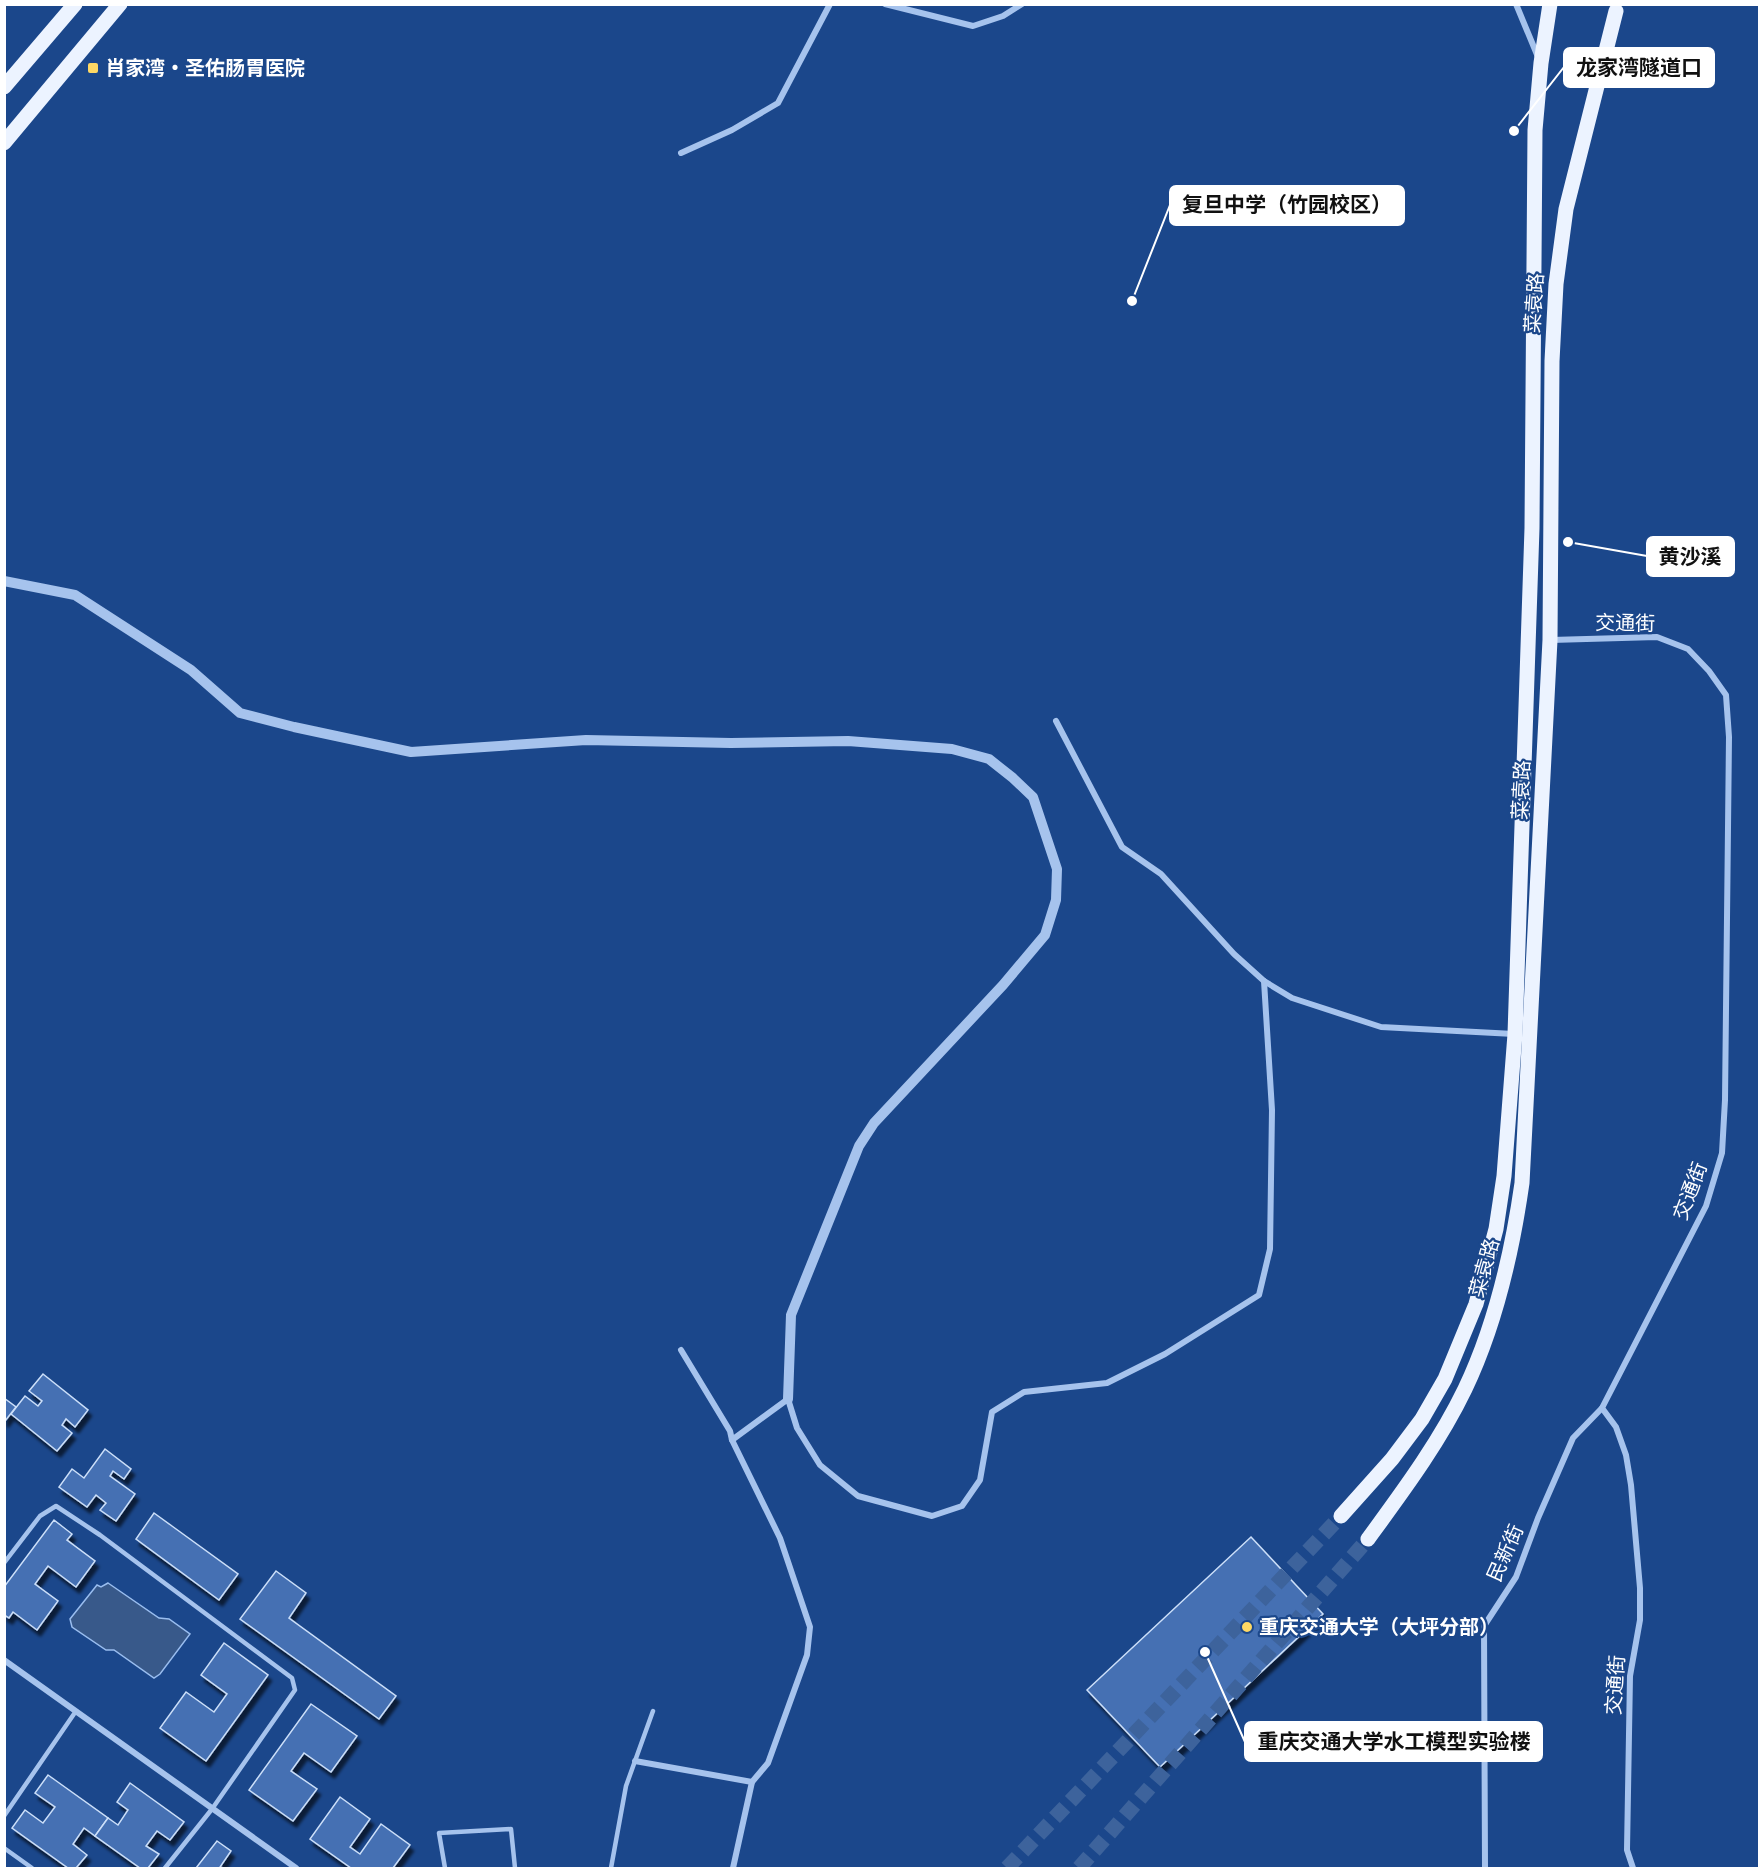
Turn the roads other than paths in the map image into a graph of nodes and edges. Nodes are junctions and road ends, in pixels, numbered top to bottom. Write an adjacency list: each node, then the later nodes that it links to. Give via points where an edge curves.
1 (75, 4): 10 (main road)
2 (120, 4): 11 (main road)
3 (830, 4): 12 (street, via 778,103)
4 (885, 4): 5 (street, via 973,26 1003,16)
5 (1022, 4)
6 (1516, 4): 9 (street)
7 (1550, 4): 9 (main road, 菜袁路)
8 (1616, 11): 14 (main road, 菜袁路, via 1566,209 1556,284)
9 (1540, 63): 17 (main road, 菜袁路, via 1535,130 1532,528)
10 (4, 87)
11 (4, 143)
12 (681, 153)
13 (4, 581): 19 (street, via 75,596 191,670 240,713 411,752 586,740 731,744 848,741 952,749 989,759 1034,797 1057,869 1056,900 1045,935 874,1123 860,1146 791,1315)
14 (1550, 640): 20 (street, 交通街, via 1658,637 1688,649 1726,696 1729,737 1722,1153 1706,1206); 23 (main road, 菜袁路, via 1522,1183 1507,1273 1465,1389 1416,1472)
15 (1056, 721): 16 (street, via 1122,847 1161,874)
16 (1264, 981): 17 (street, via 1292,998 1381,1027); 19 (street, via 1272,1110 1270,1249 1258,1295 1165,1354 1107,1383 1024,1392 992,1412 980,1480 962,1506 932,1516 858,1496 850,1490 820,1465 797,1428)
17 (1515, 1034): 22 (main road, 菜袁路, via 1496,1229 1476,1304 1445,1379 1422,1419)
18 (681, 1350): 21 (street)
19 (788, 1399): 21 (street)
20 (1602, 1408): 40 (street, 民新街, via 1573,1438 1516,1577 1484,1626); 41 (street, 交通街, via 1616,1427 1626,1455 1640,1588 1640,1620 1630,1676 1627,1850)
21 (732, 1440): 29 (street, via 780,1538 810,1627 807,1655 768,1763)
22 (1341, 1516)
23 (1368, 1539)
24 (4, 1563): 30 (lane, via 40,1516 56,1506 292,1678 295,1690)
25 (4, 1660): 27 (street)
26 (653, 1711): 28 (lane)
27 (76, 1712): 30 (street); 31 (lane)
28 (635, 1761): 29 (street); 38 (lane, via 626,1786)
29 (752, 1782): 39 (street)
30 (212, 1809): 34 (lane); 35 (street)
31 (4, 1816)
32 (4, 1848): 33 (lane)
33 (32, 1869)
34 (165, 1869)
35 (296, 1869)
36 (445, 1869): 37 (lane, via 439,1833 511,1829)
37 (515, 1869)
38 (611, 1869)
39 (733, 1869)
40 (1485, 1869)
41 (1633, 1869)

